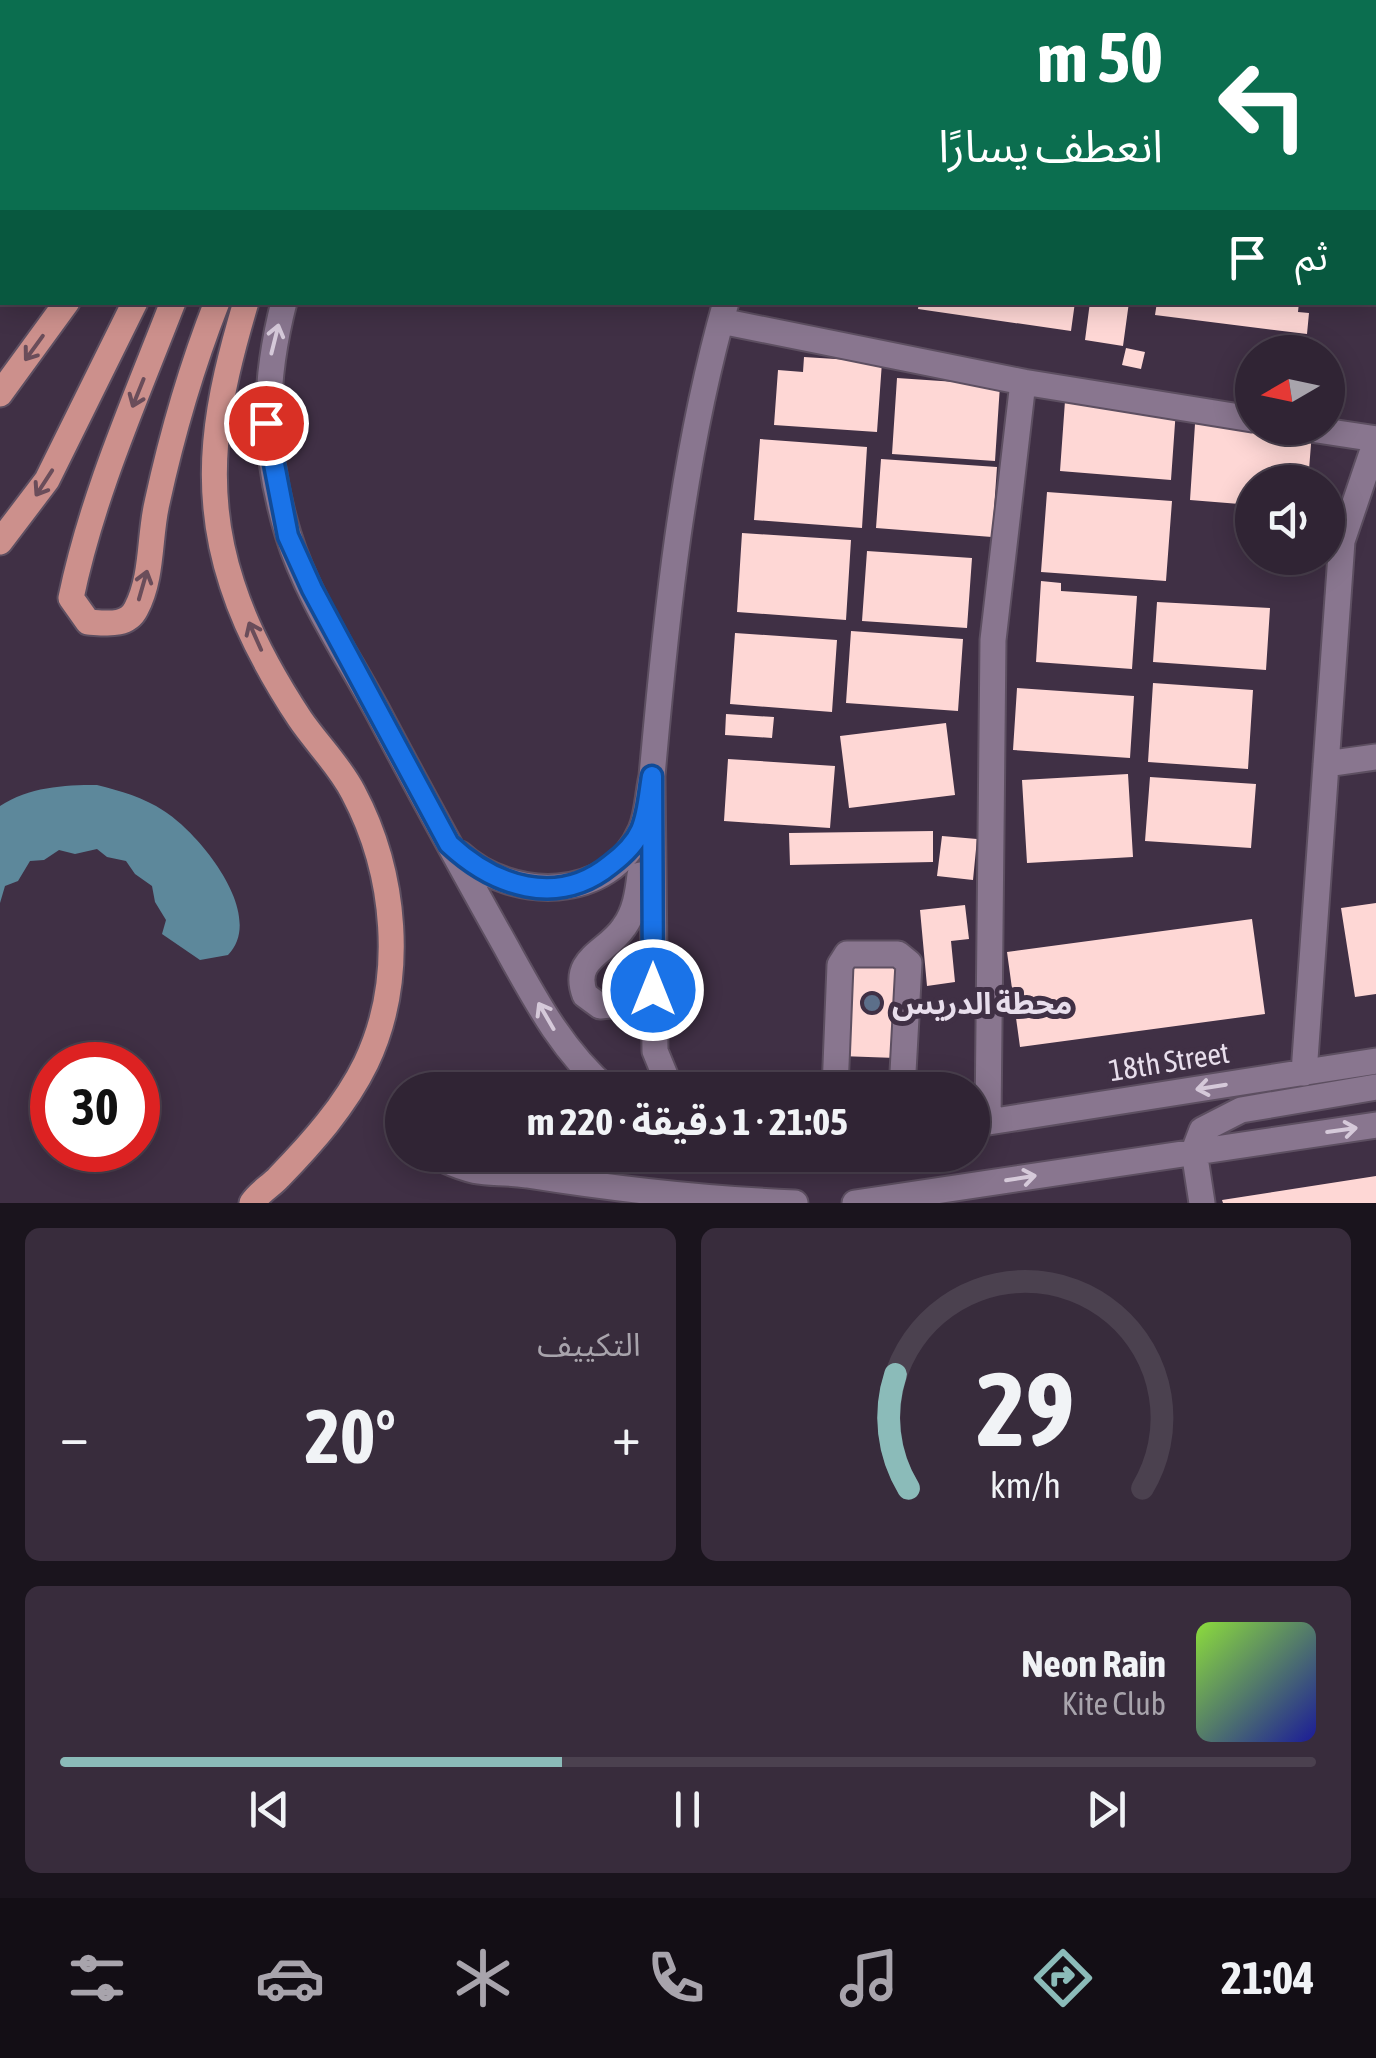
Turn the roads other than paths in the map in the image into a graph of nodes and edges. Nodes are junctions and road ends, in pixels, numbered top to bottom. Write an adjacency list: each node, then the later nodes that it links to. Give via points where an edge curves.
1 (65, 305): 9 (main road, one-way to 9)
2 (133, 305): 13 (main road, one-way to 13, via 47,480)
3 (173, 305): 4 (main road, one-way to 4, via 99,490 78,566 71,598 88,622 117,624 136,612 186,382)
4 (216, 305)
5 (245, 305): 32 (main road, one-way to 5, via 342,1104 367,1060 392,949 388,898 354,794 301,721 232,584 216,510 212,442)
6 (283, 305): 18 (street, one-way to 6, via 288,536 266,423 270,359)
7 (724, 312): 8 (street); 16 (street, via 684,499)
8 (1023, 382): 10 (street); 25 (street, via 993,640)
9 (0, 394)
10 (1235, 416)
11 (1345, 435): 12 (street)
12 (1376, 440): 15 (street, via 1342,541)
13 (0, 542)
14 (1376, 757): 15 (street)
15 (1326, 764): 26 (street)
16 (652, 776): 17 (street); 19 (street)
17 (641, 830): 18 (street, via 600,873 554,888 498,879); 19 (street, via 631,918 583,966 585,996 600,1006 629,998)
18 (449, 844): 21 (street, one-way to 18, via 552,1028)
19 (652, 937): 22 (street, via 655,1052)
20 (1376, 1061): 26 (street, 18th Street)
21 (587, 1072)
22 (663, 1072)
23 (836, 1072): 24 (street, via 840,965 847,954 898,954 909,963)
24 (903, 1072)
25 (981, 1072)
26 (1304, 1073): 28 (street, 18th Street, one-way to 28)
27 (1376, 1087): 30 (street, via 1241,1110 1202,1130)
28 (990, 1122)
29 (1376, 1126): 30 (street, one-way to 29)
30 (1194, 1152): 34 (street, one-way to 30); 35 (street)
31 (472, 1172): 33 (street)
32 (254, 1200)
33 (795, 1203)
34 (855, 1203)
35 (1202, 1203)

